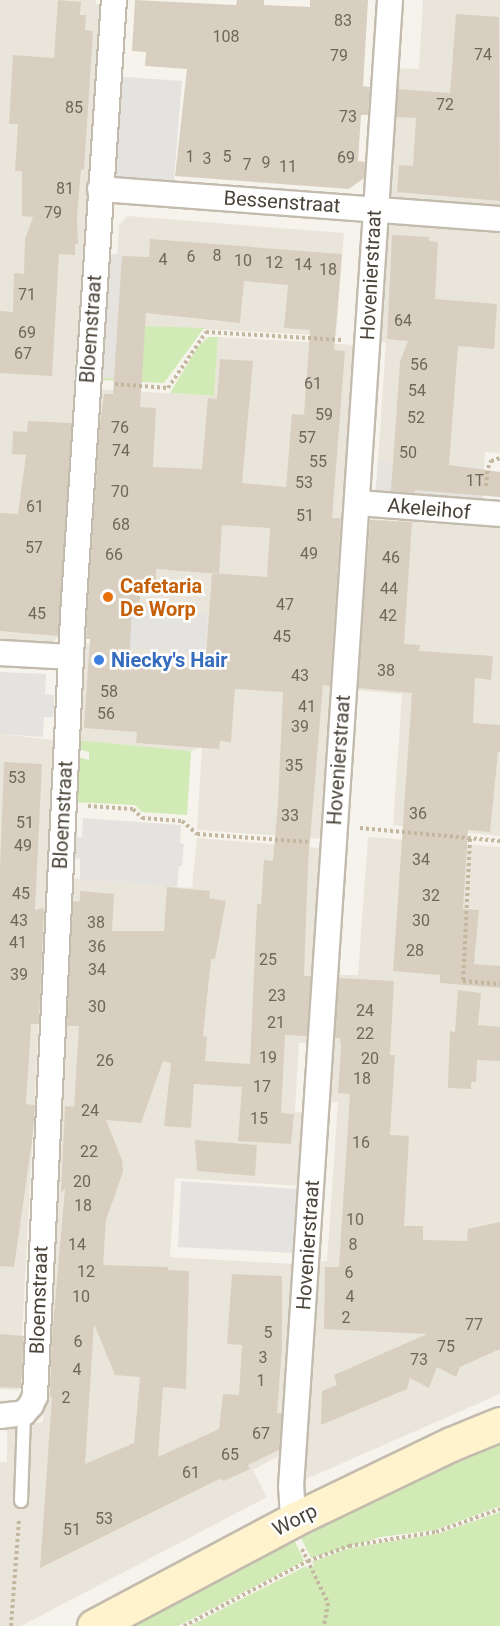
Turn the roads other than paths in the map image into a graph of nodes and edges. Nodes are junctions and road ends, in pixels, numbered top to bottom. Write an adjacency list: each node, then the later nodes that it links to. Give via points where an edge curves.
1 (114, 0): 3 (street, Bloemstraat)
2 (390, 0): 4 (street, Hovenierstraat)
3 (99, 189): 4 (street, Bessenstraat); 9 (street, Bloemstraat)
4 (375, 209): 5 (street, Bessenstraat); 6 (street, Hovenierstraat)
5 (500, 219)
6 (357, 503): 7 (street, Akeleihof); 14 (street, Hovenierstraat, via 291,1487)
7 (492, 514)
8 (0, 653): 9 (street)
9 (71, 657): 10 (street, Bloemstraat, via 35,1392)
10 (24, 1413): 11 (street); 13 (lane, Bloemstraat)
11 (0, 1416)
12 (500, 1424): 14 (street, Worp)
13 (21, 1501)
14 (292, 1520): 15 (street, Worp)
15 (94, 1626)

